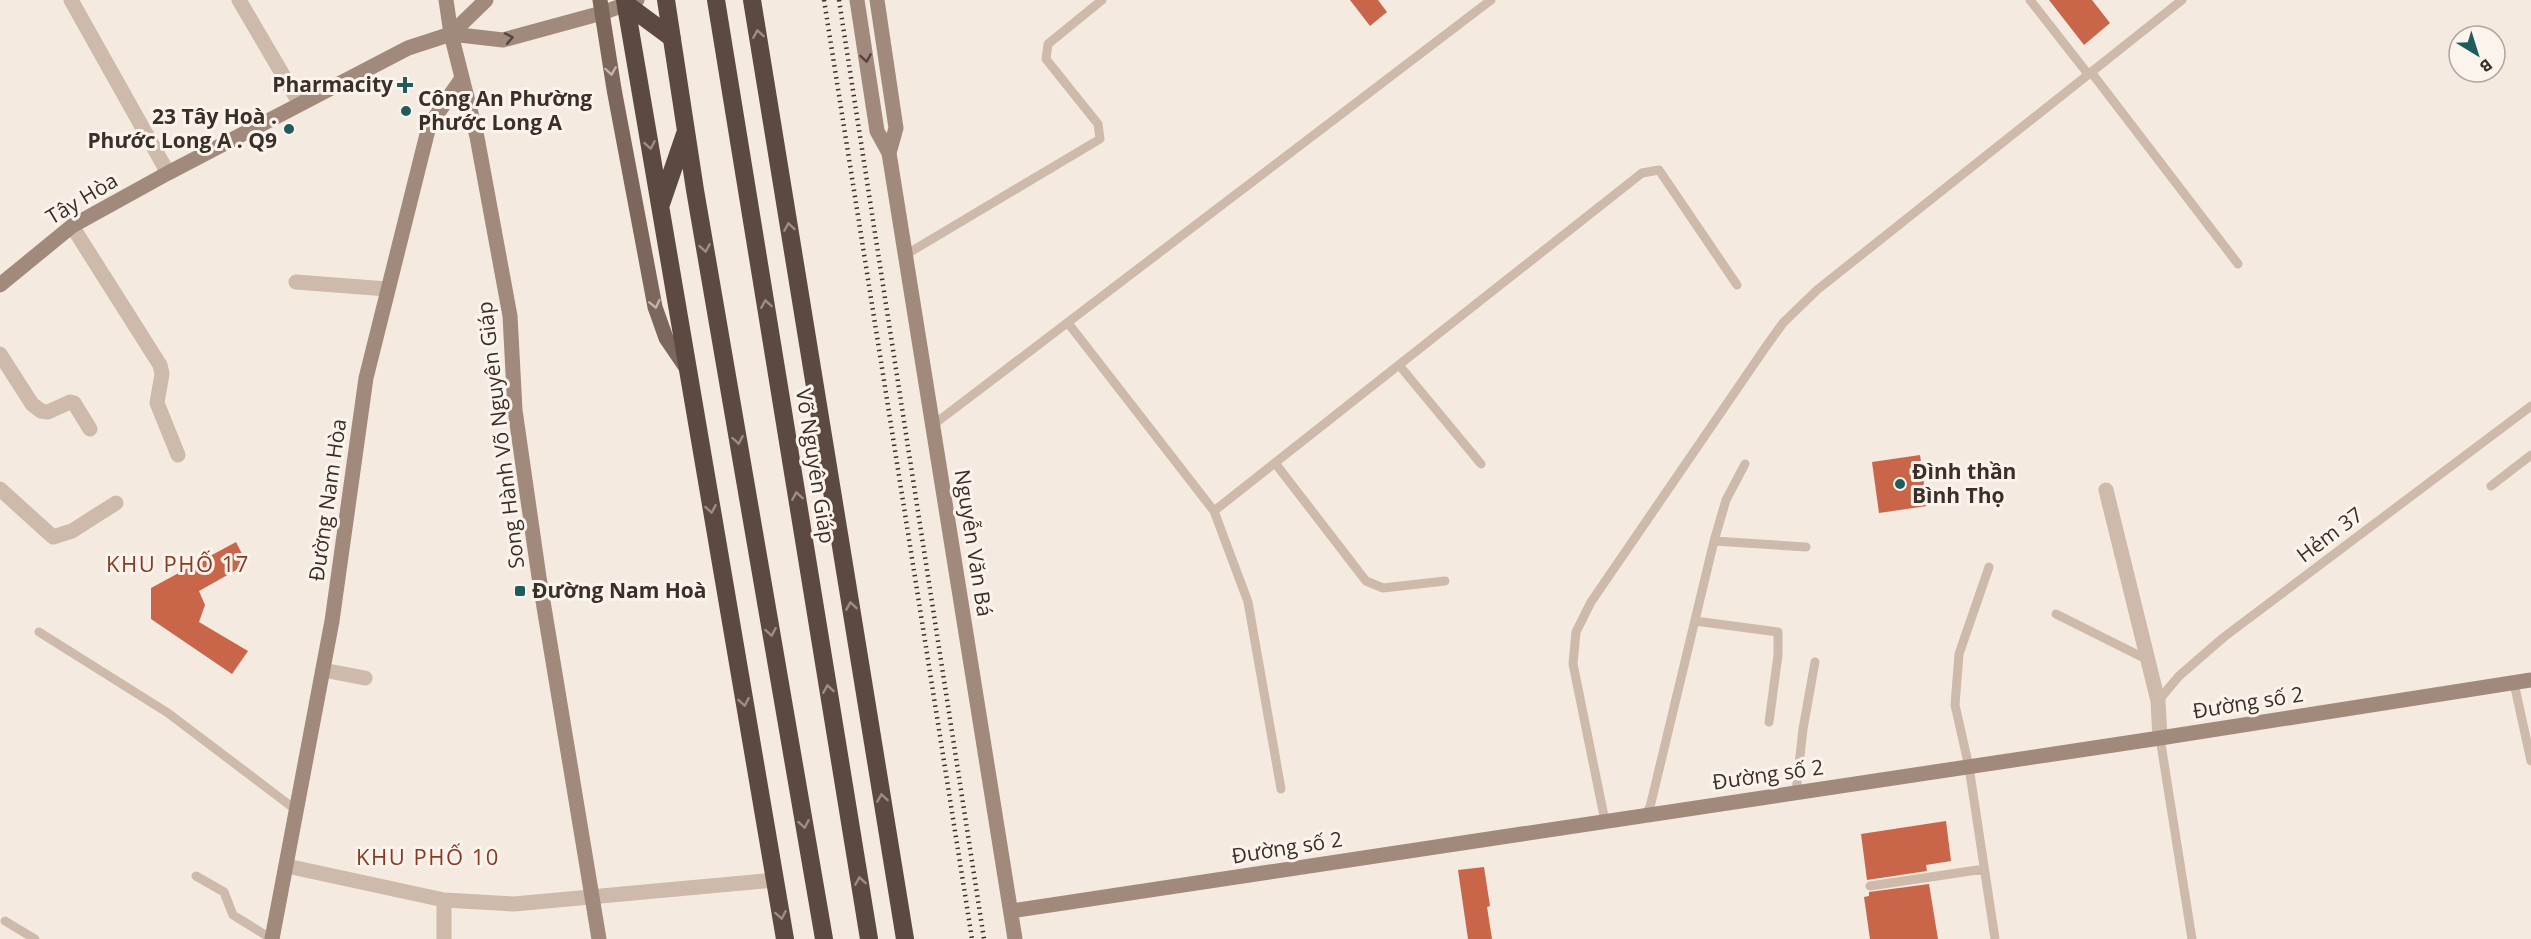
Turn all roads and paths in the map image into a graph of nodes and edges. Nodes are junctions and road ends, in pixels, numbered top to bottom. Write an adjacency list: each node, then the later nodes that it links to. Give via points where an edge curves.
1 (71, 0): 23 (street)
2 (239, 0): 20 (street)
3 (446, 0): 16 (main road, Song Hành Võ Nguyên Giáp)
4 (486, 0): 16 (main road, Tây Hòa)
5 (666, 0): 17 (highway)
6 (716, 0): 87 (highway, Võ Nguyên Giáp, one-way to 6)
7 (752, 0): 88 (highway, Võ Nguyên Giáp, one-way to 7)
8 (857, 0): 22 (main road, Nguyễn Văn Bá, one-way to 22, via 878,131)
9 (877, 0): 22 (main road, Nguyễn Văn Bá, via 896,128)
10 (1102, 0): 26 (lane, via 1048,44 1046,59 1098,124 1100,139)
11 (1491, 0): 32 (lane)
12 (2030, 0): 18 (lane)
13 (2182, 0): 18 (lane)
14 (629, 1): 15 (main road, Tây Hòa); 17 (highway); 24 (highway, one-way to 24)
15 (601, 7): 16 (main road, Tây Hòa, one-way to 15, via 503,40); 35 (main road, one-way to 35, via 655,307 666,338)
16 (451, 34): 19 (main road, Song Hành Võ Nguyên Giáp); 20 (main road, Tây Hòa, via 408,48)
17 (672, 38): 21 (highway)
18 (2090, 73): 27 (lane); 71 (lane, via 1830,279 1783,323 1592,602 1576,632 1573,664)
19 (462, 78): 31 (main road, Đường Nam Hòa, via 429,126); 77 (main road, Song Hành Võ Nguyên Giáp, via 477,137 510,316 515,410)
20 (300, 104): 23 (main road, Tây Hòa)
21 (686, 131): 24 (highway); 86 (highway, one-way to 86)
22 (889, 153): 26 (main road, Nguyễn Văn Bá)
23 (168, 173): 25 (main road, Tây Hòa)
24 (660, 206): 35 (highway)
25 (72, 226): 29 (main road, Tây Hòa); 39 (street, via 162,370 157,403)
26 (905, 255): 37 (main road, Nguyễn Văn Bá)
27 (2238, 264)
28 (296, 282): 31 (street)
29 (0, 285)
30 (1737, 285): 34 (lane, via 1659,170 1642,173)
31 (387, 289): 58 (main road, Đường Nam Hòa, via 366,378)
32 (1068, 323): 37 (lane); 48 (lane)
33 (0, 354): 38 (street, via 36,408 48,412 70,402)
34 (1399, 365): 41 (lane); 42 (lane)
35 (687, 369): 75 (highway, one-way to 75)
36 (2531, 406): 62 (lane, Hẻm 37, via 2224,637 2179,676)
37 (933, 425): 79 (main road, Nguyễn Văn Bá)
38 (90, 429)
39 (178, 455)
40 (2531, 455): 44 (lane)
41 (1275, 463): 48 (lane); 52 (lane, via 1366,581 1383,588)
42 (1480, 464)
43 (1745, 464): 49 (lane, via 1726,500)
44 (2491, 486)
45 (0, 489): 47 (street, via 53,537 72,531)
46 (2106, 490): 56 (street)
47 (116, 503)
48 (1214, 512): 67 (lane, via 1248,602)
49 (1714, 541): 50 (lane); 54 (lane)
50 (1806, 547)
51 (1989, 567): 66 (lane, via 1959,654 1955,688 1958,723)
52 (1445, 581)
53 (2056, 614): 56 (lane)
54 (1695, 621): 63 (lane, via 1778,632); 70 (lane, via 1672,726)
55 (39, 632): 69 (lane, via 168,713)
56 (2146, 659): 62 (street)
57 (1815, 662): 68 (lane)
58 (323, 670): 59 (street); 69 (main road, Đường Nam Hòa)
59 (365, 678)
60 (2531, 680): 61 (main road, Đường số 2)
61 (2514, 683): 64 (main road, Đường số 2); 65 (lane)
62 (2158, 701): 64 (street)
63 (1769, 722)
64 (2160, 738): 66 (main road, Đường số 2); 91 (lane)
65 (2531, 761)
66 (1969, 767): 68 (main road, Đường số 2); 73 (lane)
67 (1281, 789)
68 (1796, 792): 70 (main road, Đường số 2)
69 (296, 810): 72 (main road, Đường Nam Hòa)
70 (1645, 815): 71 (main road, Đường số 2)
71 (1605, 821): 79 (main road, Đường số 2)
72 (287, 866): 78 (street); 82 (main road, Đường Nam Hòa)
73 (1984, 869): 76 (lane); 90 (lane)
74 (196, 876): 82 (lane, via 224,892 233,915)
75 (775, 880): 77 (street); 85 (highway, one-way to 85)
76 (1870, 886)
77 (592, 898): 78 (street, via 514,904); 84 (main road, Song Hành Võ Nguyên Giáp)
78 (444, 900): 83 (street)
79 (1011, 911): 89 (main road, Nguyễn Văn Bá)
80 (5, 921): 81 (lane)
81 (35, 939)
82 (272, 939)
83 (444, 939)
84 (599, 939)
85 (785, 939)
86 (824, 939)
87 (869, 939)
88 (905, 939)
89 (1015, 939)
90 (1995, 939)
91 (2192, 939)

